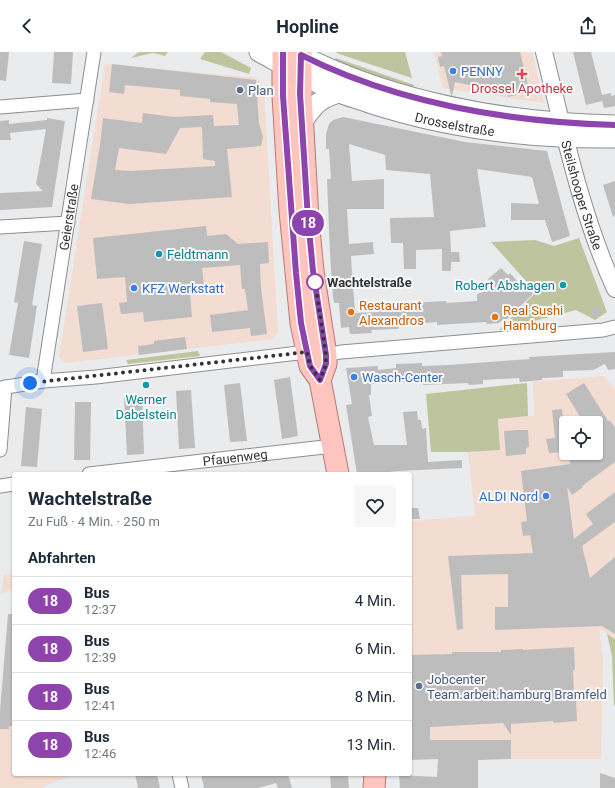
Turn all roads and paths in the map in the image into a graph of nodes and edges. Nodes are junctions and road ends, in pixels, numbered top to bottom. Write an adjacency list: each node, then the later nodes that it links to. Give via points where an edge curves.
1 (94, 52): 6 (street, Geierstraße)
2 (259, 52): 4 (main road)
3 (544, 52): 10 (street, Steilshooper Straße)
4 (294, 59): 5 (main road, Drosselstraße); 8 (main road); 10 (main road, Drosselstraße, via 400,94); 16 (main road, via 283,96 291,218 301,323)
5 (339, 93): 8 (main road, via 318,102); 10 (main road, Drosselstraße, via 429,120 484,130)
6 (87, 100): 7 (street); 12 (street, Geierstraße)
7 (0, 107)
8 (303, 121): 16 (main road)
9 (615, 125): 10 (main road, Drosselstraße)
10 (563, 130): 11 (main road, Drosselstraße); 14 (street, Steilshooper Straße, via 584,207)
11 (615, 138)
12 (68, 223): 13 (street); 17 (street, Geierstraße)
13 (0, 227)
14 (615, 289)
15 (615, 327): 16 (street)
16 (316, 354): 17 (street); 19 (main road, via 326,364 320,380)
17 (43, 382): 18 (street)
18 (3, 387): 20 (street)
19 (333, 446): 21 (street, Pfauenweg); 22 (main road)
20 (0, 450)
21 (106, 472)
22 (338, 472)
23 (12, 484): 24 (street)
24 (0, 486)
25 (179, 776): 27 (street)
26 (375, 776): 28 (main road)
27 (182, 788)
28 (374, 788)

